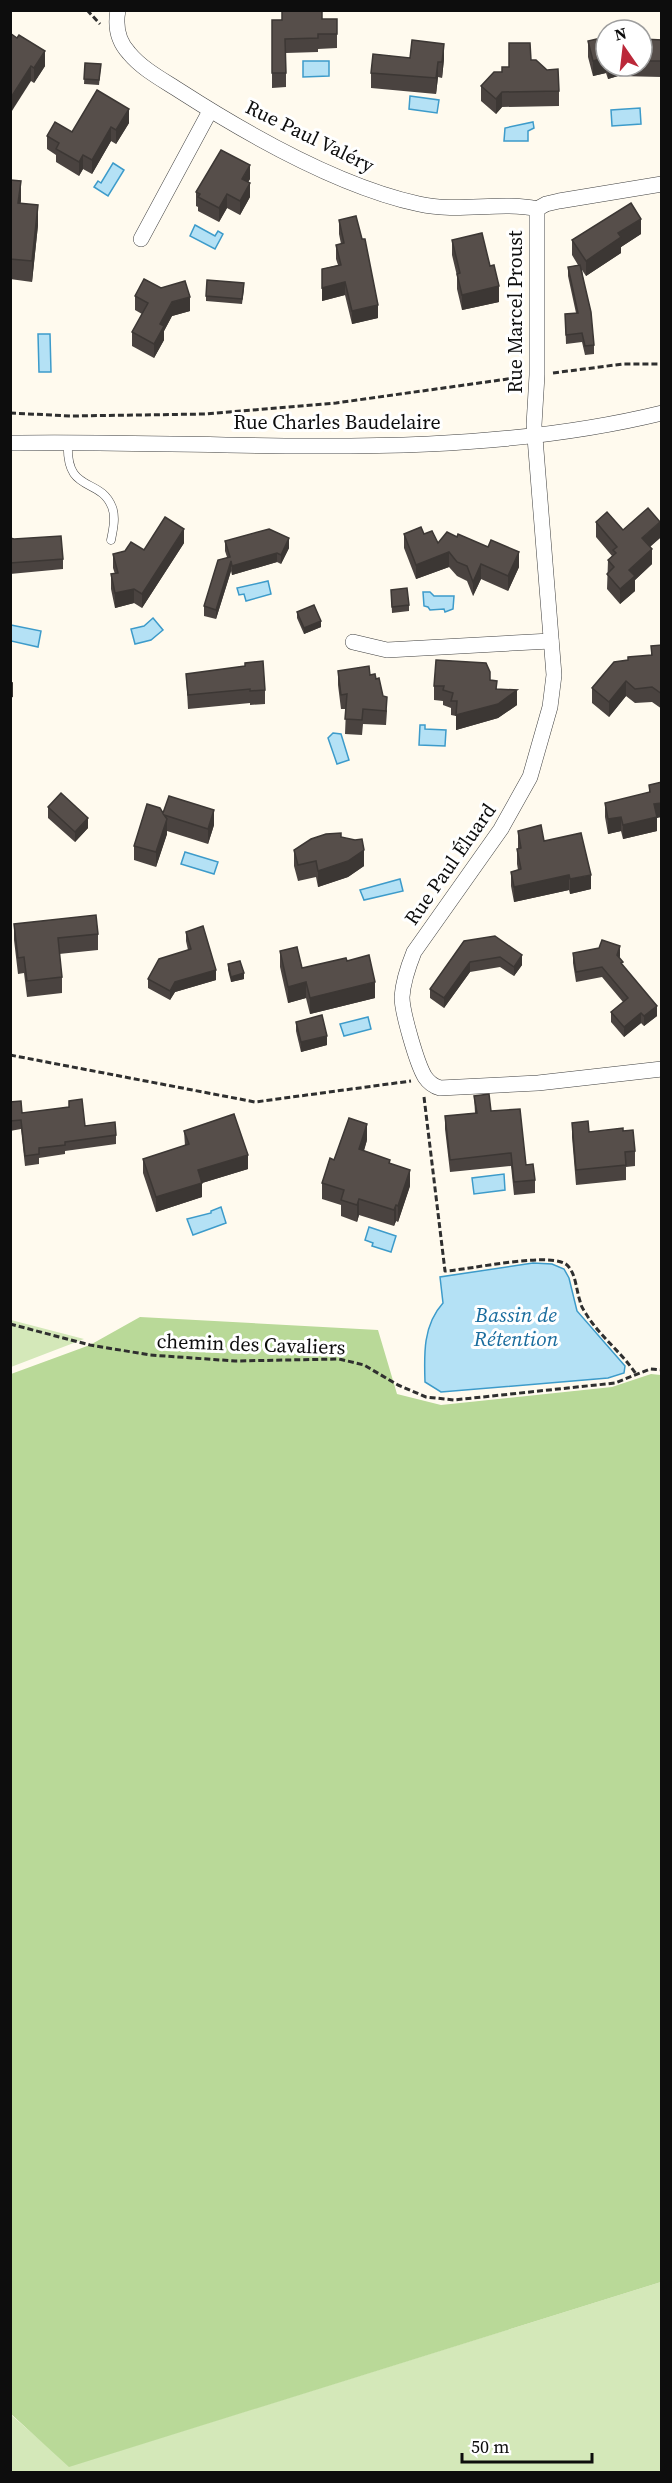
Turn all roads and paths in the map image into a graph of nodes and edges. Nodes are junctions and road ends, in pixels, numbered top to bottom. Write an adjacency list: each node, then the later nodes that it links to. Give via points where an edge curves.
1 (118, 10): 2 (street, Rue Paul Valéry, via 118,33 129,54)
2 (210, 111): 4 (street, Rue Paul Valéry, via 292,155 390,196 437,208); 5 (street)
3 (662, 184): 4 (street, Rue Marcel Proust, via 559,201)
4 (537, 209): 7 (street, Rue Marcel Proust)
5 (141, 239)
6 (662, 364): 7 (path, via 623,364)
7 (537, 375): 8 (path, via 336,403 205,414); 10 (street, Rue Marcel Proust)
8 (10, 413)
9 (662, 413): 10 (street, Rue Charles Baudelaire)
10 (535, 434): 11 (street, Rue Charles Baudelaire, via 368,446); 14 (street, Rue Paul Éluard)
11 (68, 442): 12 (street, Rue Charles Baudelaire); 13 (lane, via 73,473 111,505)
12 (10, 443)
13 (111, 540)
14 (551, 641): 15 (street, via 387,650); 18 (street, Rue Paul Éluard, via 554,675 550,707 530,777 501,829 414,952 405,974 402,998 406,1021)
15 (353, 642)
16 (10, 1055): 18 (path, via 255,1102)
17 (662, 1069): 18 (street, via 450,1089)
18 (428, 1081): 21 (path, via 423,1091 446,1271 530,1259 554,1258 567,1263 580,1304)
19 (10, 1324): 21 (path, chemin des Cavaliers, via 90,1345 150,1355 235,1361 339,1359 364,1365 426,1397 454,1400 615,1383)
20 (662, 1370): 21 (path, chemin des Cavaliers)
21 (636, 1374)

